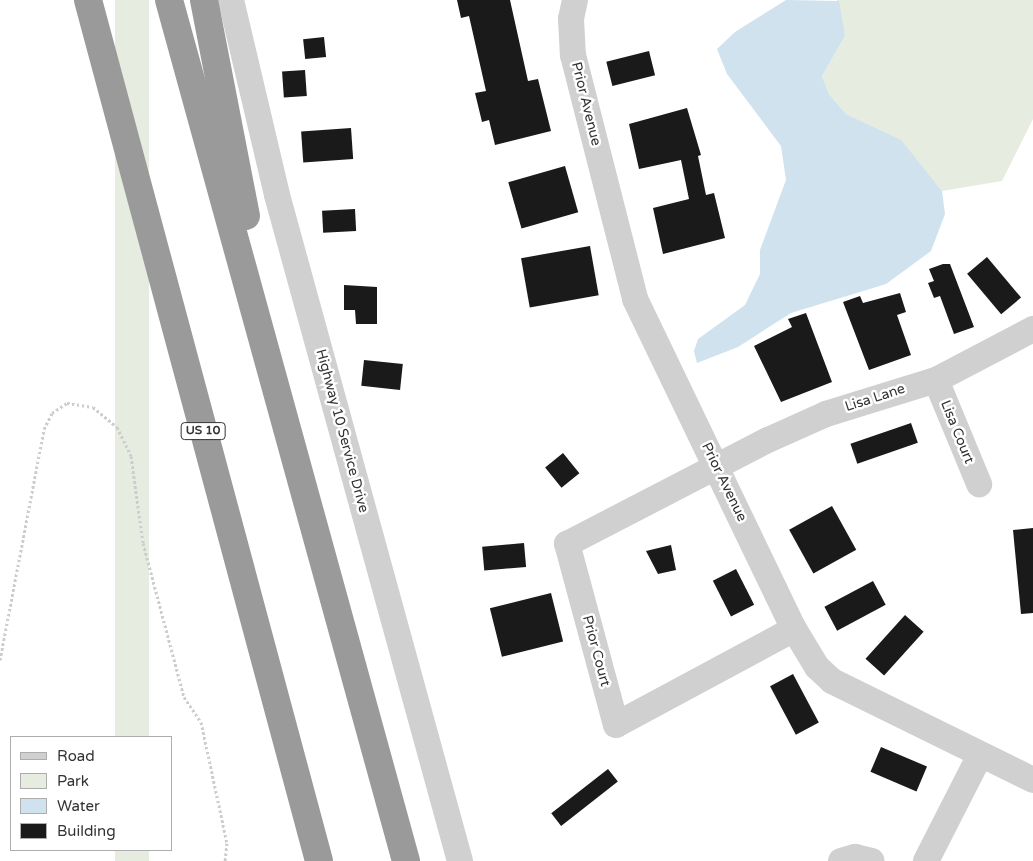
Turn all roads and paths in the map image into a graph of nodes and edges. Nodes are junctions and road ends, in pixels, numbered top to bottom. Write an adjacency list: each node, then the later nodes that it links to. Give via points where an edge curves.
1 (169, 0): 7 (highway)
2 (204, 0): 7 (highway)
3 (231, 0): 18 (street, Highway 10 Service Drive, via 277,195)
4 (575, 0): 9 (street, Prior Avenue, via 571,19 573,55 634,299)
5 (89, 6): 16 (highway, US 10)
6 (1033, 329): 8 (street, Lisa Lane)
7 (271, 366): 17 (highway)
8 (936, 380): 9 (street, Lisa Lane, via 826,414); 10 (street, Lisa Court)
9 (717, 467): 11 (street, Prior Avenue); 11 (street, Prior Court, via 568,544 616,725)
10 (979, 484)
11 (794, 629): 13 (street, Prior Avenue, via 818,667 832,681)
12 (0, 660): 15 (path, via 44,429 52,413 67,402 93,407 117,427 131,456 143,543 184,697 201,722 227,843)
13 (980, 756): 14 (street, Prior Avenue); 21 (street)
14 (1033, 780)
15 (225, 861)
16 (319, 861)
17 (406, 861)
18 (460, 861)
19 (841, 861): 20 (street, via 855,857)
20 (872, 861)
21 (926, 861)

